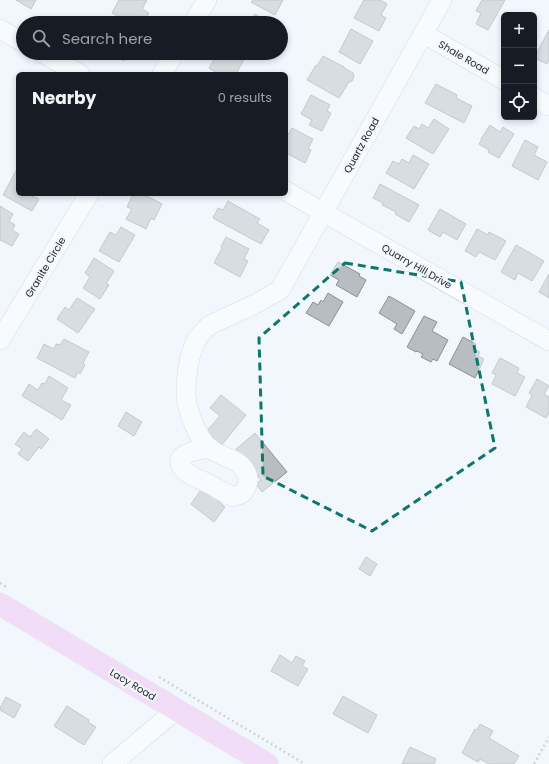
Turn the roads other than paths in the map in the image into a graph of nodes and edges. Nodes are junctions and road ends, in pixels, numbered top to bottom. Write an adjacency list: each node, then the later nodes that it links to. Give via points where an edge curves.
1 (207, 0): 3 (street)
2 (442, 0): 5 (street, Quartz Road)
3 (197, 16)
4 (0, 29): 6 (street)
5 (424, 34): 11 (street, Shale Road); 16 (street, Quartz Road)
6 (16, 38)
7 (55, 60): 9 (street)
8 (171, 60): 10 (street)
9 (76, 72)
10 (163, 72)
11 (501, 78)
12 (537, 99): 13 (street)
13 (549, 106)
14 (288, 192): 16 (street, Quarry Hill Drive)
15 (88, 196): 17 (street, Granite Circle)
16 (323, 213): 18 (street, Quarry Hill Drive); 19 (street, Quartz Road, via 280,290 210,325 204,329 195,344 186,386 187,403 200,437)
17 (0, 340)
18 (549, 341)
19 (210, 448)
20 (0, 604): 21 (main road, Lacy Road)
21 (176, 710): 22 (street); 23 (main road, Lacy Road)
22 (112, 764)
23 (267, 764)

